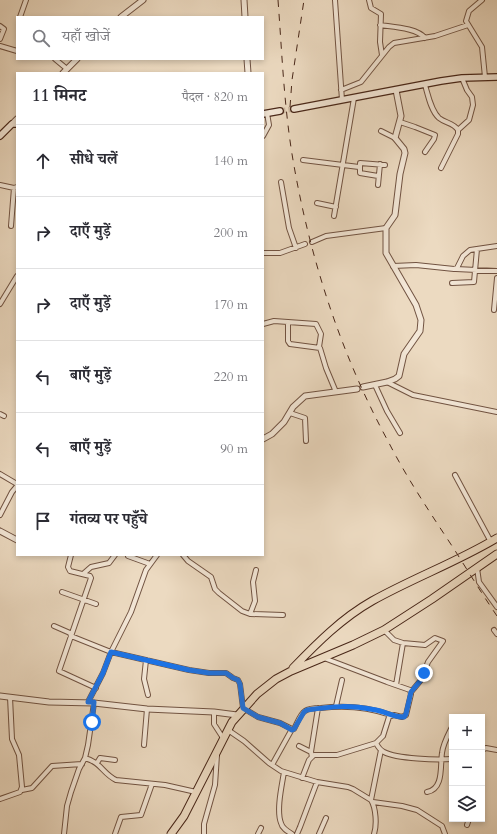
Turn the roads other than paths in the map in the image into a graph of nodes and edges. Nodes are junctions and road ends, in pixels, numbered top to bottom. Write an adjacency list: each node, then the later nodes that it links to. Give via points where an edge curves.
1 (26, 0): 7 (street)
2 (143, 0): 8 (street)
3 (244, 0): 9 (street)
4 (335, 0): 28 (street)
5 (369, 0): 10 (street, via 371,8 380,14)
6 (482, 0): 11 (street, via 469,11 466,18)
7 (20, 16)
8 (122, 16)
9 (245, 16)
10 (380, 25): 13 (street, via 419,32); 17 (street)
11 (468, 25): 13 (street); 24 (street, via 482,47)
12 (0, 26): 14 (street, via 4,29)
13 (425, 38): 17 (street, via 394,43)
14 (0, 39)
15 (0, 46): 16 (street)
16 (16, 51)
17 (382, 55): 28 (street, via 361,82)
18 (56, 60): 21 (street)
19 (76, 60): 21 (street)
20 (247, 60): 23 (street)
21 (67, 69): 22 (street)
22 (64, 72)
23 (248, 72)
24 (485, 77): 25 (main road); 26 (main road)
25 (497, 77)
26 (462, 78): 27 (main road); 37 (street, via 466,90 472,97 473,105 469,120)
27 (425, 85): 29 (main road); 37 (street, via 435,114)
28 (341, 90): 31 (street)
29 (396, 90): 30 (main road); 35 (street)
30 (354, 98): 31 (main road); 45 (street)
31 (342, 100): 32 (main road)
32 (294, 109)
33 (280, 111): 34 (main road)
34 (265, 114): 39 (street, via 269,125)
35 (400, 122): 41 (street); 42 (street, via 435,135)
36 (15, 124): 40 (main road)
37 (458, 130): 48 (street)
38 (380, 131): 41 (street)
39 (264, 134)
40 (0, 136)
41 (395, 138): 58 (street, via 405,153 395,215)
42 (425, 152)
43 (303, 160): 45 (street)
44 (380, 164): 46 (street); 47 (street, via 362,162); 49 (street)
45 (342, 165): 47 (street); 55 (street)
46 (385, 165)
47 (359, 167): 49 (street, via 360,173)
48 (441, 168)
49 (378, 176): 52 (street)
50 (281, 182): 62 (street, via 289,228)
51 (0, 185): 53 (street)
52 (378, 185)
53 (15, 188): 57 (street)
54 (317, 203): 55 (street)
55 (336, 207): 56 (street)
56 (334, 216)
57 (11, 226)
58 (386, 228): 59 (street, via 326,236); 65 (street, via 386,253)
59 (312, 242)
60 (305, 244): 62 (street)
61 (497, 246): 63 (street)
62 (296, 248): 64 (street, via 280,253)
63 (478, 249): 66 (street, via 466,253); 67 (street)
64 (264, 253)
65 (393, 266): 66 (street, via 416,264); 78 (street, via 416,305 421,324 419,334 404,354 399,376)
66 (456, 269): 67 (street)
67 (476, 270): 68 (street); 71 (street, via 474,282)
68 (497, 271)
69 (16, 277): 72 (street)
70 (497, 278): 74 (street)
71 (452, 283)
72 (2, 296): 73 (street)
73 (0, 304)
74 (494, 310)
75 (288, 322): 76 (street, via 274,321); 77 (street, via 290,344); 77 (street, via 316,324 321,334)
76 (264, 324)
77 (319, 347): 82 (street)
78 (387, 382): 79 (street); 83 (street, via 413,395)
79 (375, 385): 80 (street); 85 (street)
80 (363, 387)
81 (357, 389): 82 (street)
82 (336, 392): 84 (street, via 305,396)
83 (497, 412)
84 (290, 413): 86 (street, via 284,422); 87 (street, via 305,418)
85 (400, 433)
86 (264, 439)
87 (306, 441)
88 (0, 474): 90 (street)
89 (455, 475): 95 (street)
90 (16, 484)
91 (16, 486): 92 (street)
92 (0, 515)
93 (0, 531): 94 (street)
94 (16, 539)
95 (494, 540): 119 (highway, via 372,601 318,642)
96 (497, 554): 103 (highway)
97 (71, 556): 105 (street, via 68,569)
98 (114, 556): 105 (street, via 109,563 91,567)
99 (128, 556): 102 (street)
100 (156, 556): 102 (street)
101 (184, 556): 110 (street, via 211,577 219,593 242,611)
102 (150, 564): 116 (street, via 131,612)
103 (477, 568): 109 (street, via 479,582); 113 (highway)
104 (256, 570): 110 (street, via 253,582 255,601)
105 (83, 574): 107 (street, via 91,578)
106 (62, 592): 107 (street)
107 (84, 599): 108 (street); 114 (street)
108 (96, 604)
109 (497, 607)
110 (250, 614): 111 (street)
111 (283, 615)
112 (54, 626): 114 (street, via 70,633)
113 (384, 630): 115 (street, via 394,640); 117 (highway)
114 (71, 636): 116 (street); 122 (street, via 59,671)
115 (403, 643): 121 (street); 123 (street, via 425,645 436,638 443,641 428,662 421,680)
116 (111, 652): 118 (street); 122 (street)
117 (323, 658): 119 (highway); 121 (street)
118 (146, 660): 124 (street, via 144,679); 129 (street, via 209,673 226,673 240,684)
119 (291, 671): 129 (highway, via 266,687)
120 (342, 680): 128 (street)
121 (396, 685): 123 (street)
122 (96, 688): 127 (street)
123 (411, 692): 134 (street, via 406,714 402,717)
124 (148, 694)
125 (0, 696): 126 (street)
126 (10, 697): 127 (street, via 49,702); 159 (street, via 12,739 19,755)
127 (91, 702): 131 (street); 148 (street, via 91,730)
128 (336, 706): 130 (street); 134 (street, via 357,707)
129 (243, 708): 133 (highway); 136 (street, via 258,717 280,723)
130 (318, 708): 136 (street, via 304,712); 146 (street)
131 (147, 710): 132 (street); 140 (street)
132 (214, 712): 133 (street); 138 (street, via 214,724)
133 (237, 715): 135 (highway)
134 (391, 715): 139 (street, via 383,736)
135 (228, 730): 138 (highway); 154 (street)
136 (292, 730): 154 (street)
137 (449, 734): 150 (street)
138 (223, 738): 145 (highway)
139 (376, 743): 143 (street); 147 (street, via 337,755)
140 (144, 744)
141 (299, 746): 146 (street)
142 (485, 748): 144 (street)
143 (381, 750): 150 (street, via 392,755); 163 (street)
144 (497, 750)
145 (216, 751): 160 (highway); 172 (street, via 215,785 204,824)
146 (311, 752): 147 (street)
147 (312, 757): 156 (street)
148 (86, 758): 152 (street); 153 (street)
149 (115, 760): 152 (street, via 100,758)
150 (441, 760): 151 (street); 161 (street, via 439,781 435,789)
151 (449, 760)
152 (97, 762): 158 (street, via 116,780)
153 (82, 764): 159 (street, via 52,766 32,788); 169 (street, via 70,792)
154 (272, 765): 155 (street)
155 (284, 772): 156 (street); 174 (street, via 279,815 285,829)
156 (302, 778): 157 (street)
157 (317, 782): 163 (street, via 348,787); 168 (street)
158 (152, 784): 160 (street); 170 (street, via 141,815 121,817)
159 (22, 790): 162 (street)
160 (196, 792): 171 (highway)
161 (427, 792)
162 (0, 799)
163 (372, 801): 177 (street); 178 (street, via 416,810 442,826)
164 (326, 818): 176 (street)
165 (468, 822): 166 (street)
166 (467, 825)
167 (261, 828): 173 (street)
168 (297, 833): 175 (street)
169 (64, 834)
170 (115, 834)
171 (171, 834)
172 (204, 834)
173 (258, 834)
174 (292, 834)
175 (304, 834)
176 (319, 834)
177 (374, 834)
178 (445, 834)

